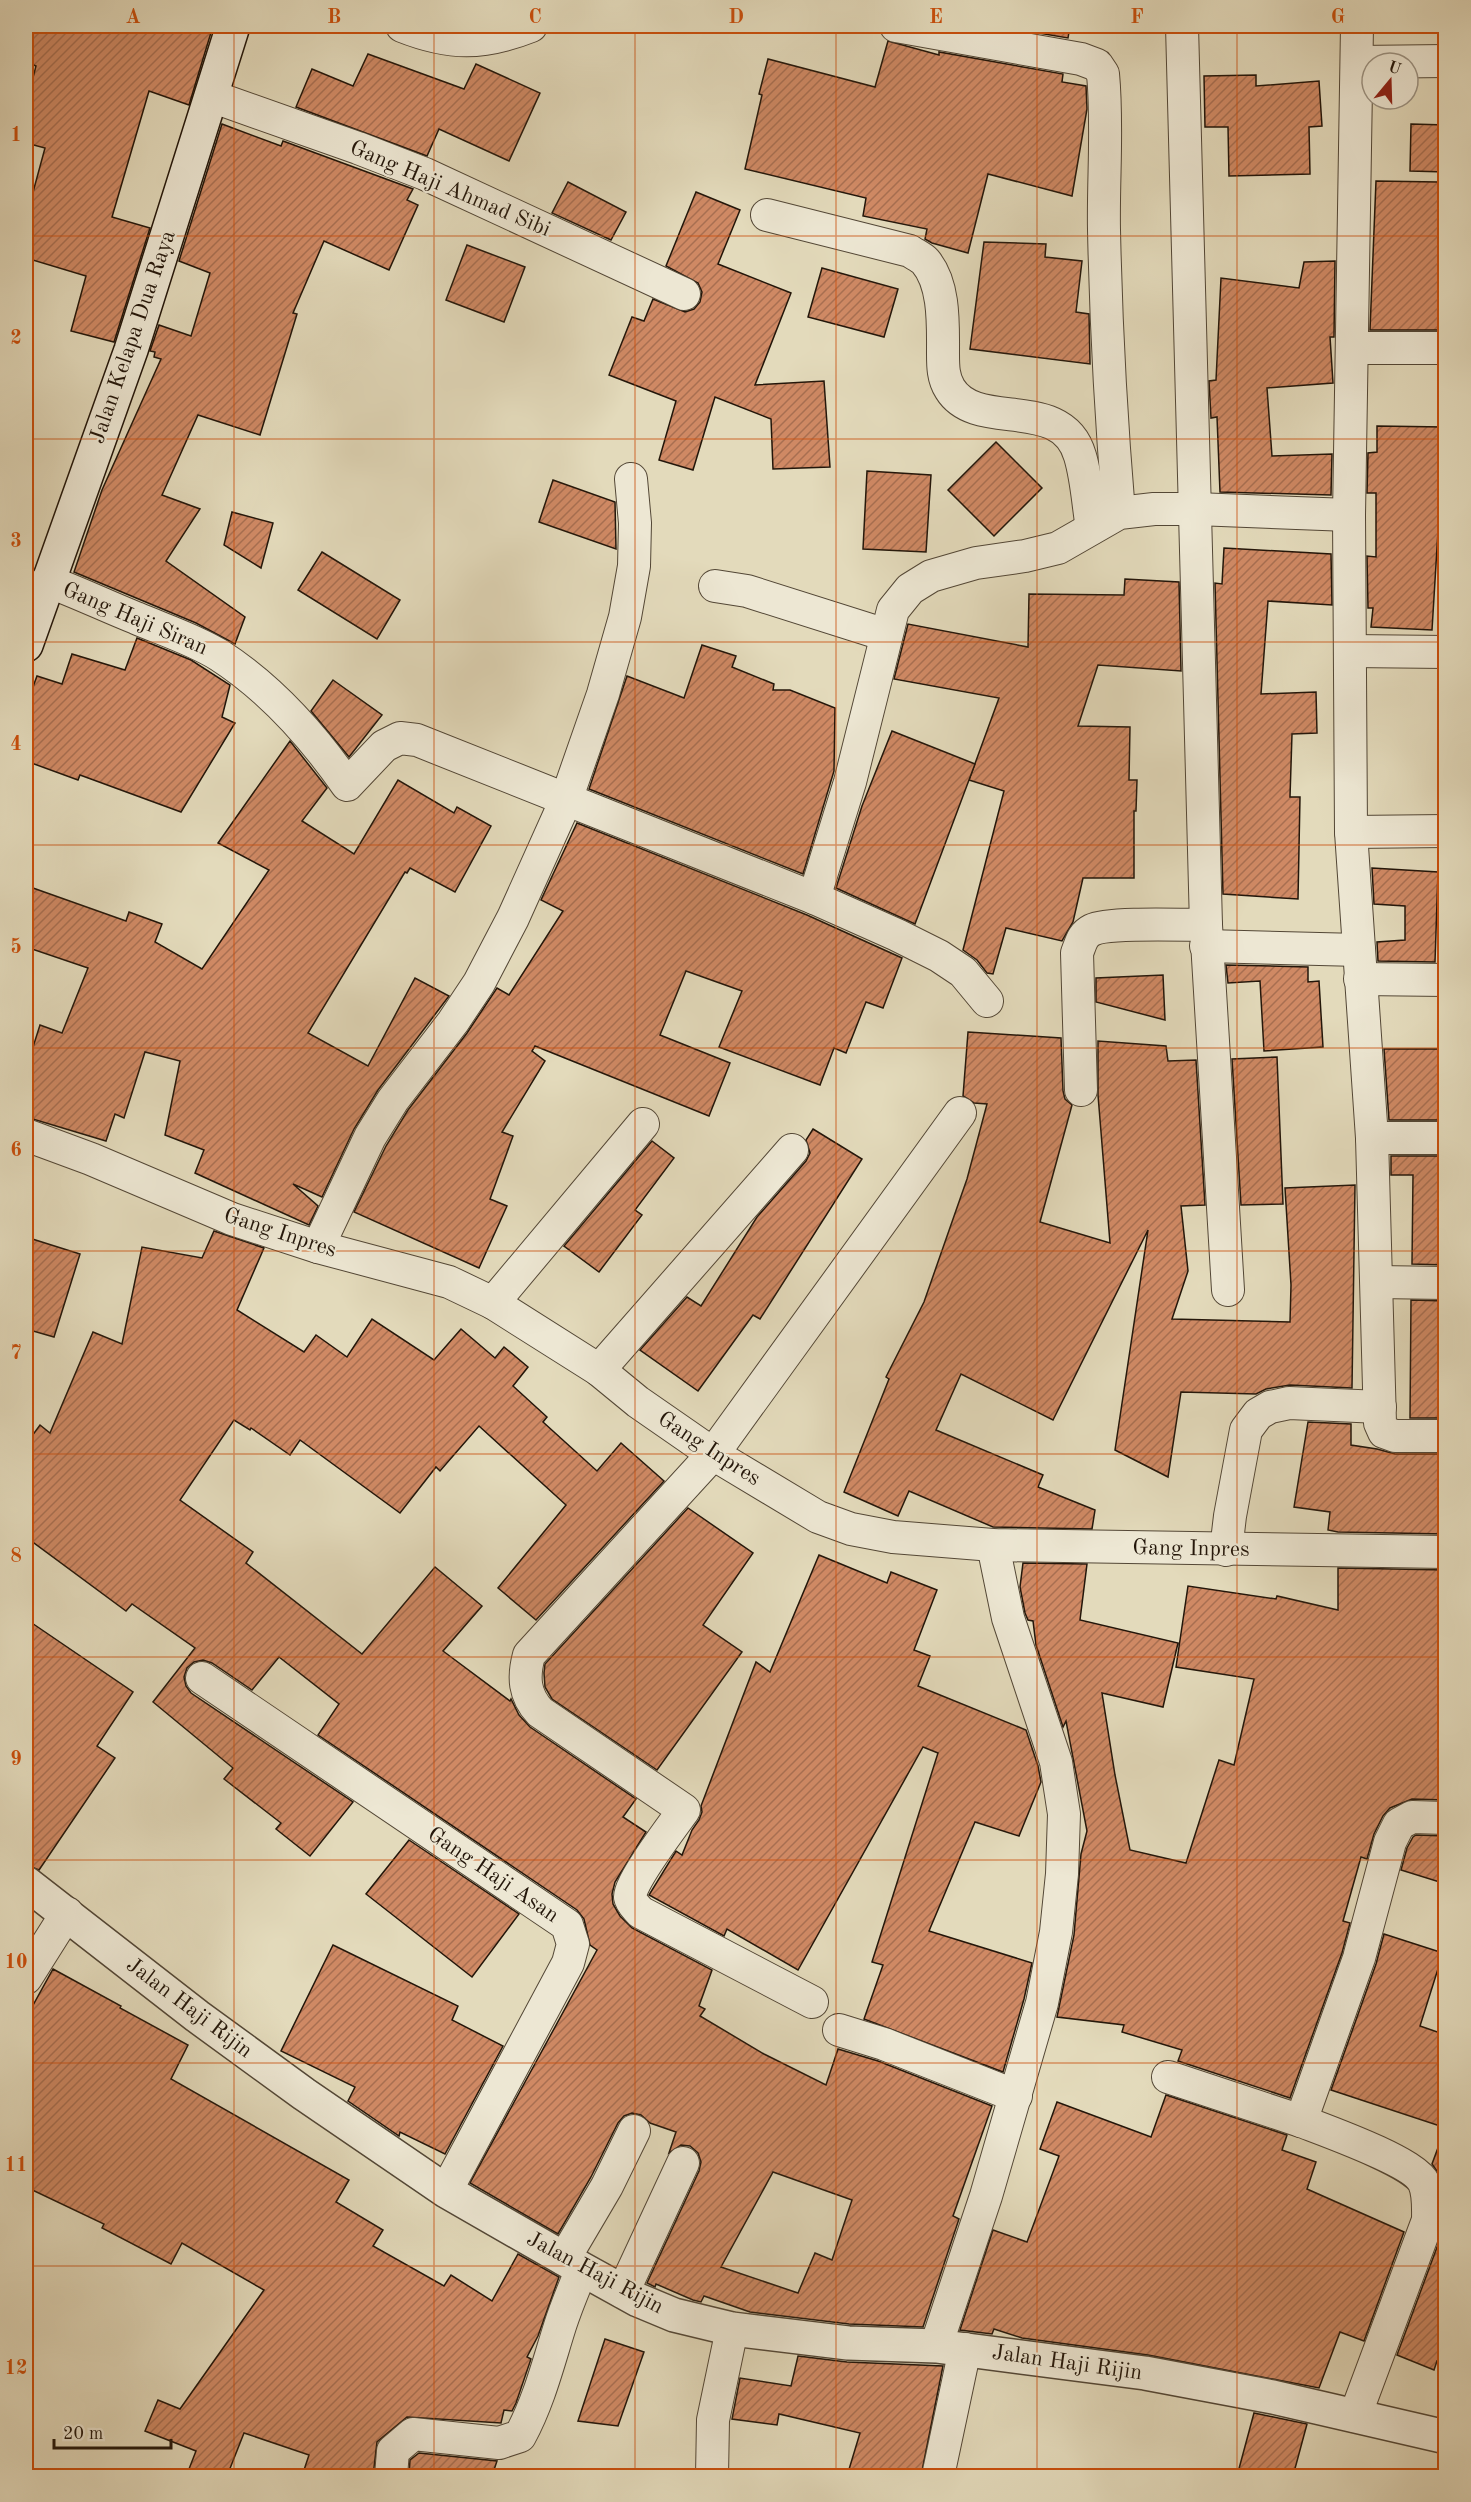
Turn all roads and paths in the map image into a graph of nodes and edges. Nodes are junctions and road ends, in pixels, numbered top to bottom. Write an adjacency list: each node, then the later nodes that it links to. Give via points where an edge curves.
1 (402, 26): 2 (street, via 456,41 481,40)
2 (531, 26)
3 (896, 26): 16 (street, via 1081,59 1097,65 1103,74 1110,408)
4 (1182, 26): 15 (street)
5 (1357, 26): 8 (street)
6 (230, 37): 9 (street, Jalan Kelapa Dua Raya)
7 (1446, 61): 8 (street)
8 (1357, 62): 12 (street)
9 (211, 96): 11 (street, Gang Haji Ahmad Sibi, via 425,174); 19 (street, Jalan Kelapa Dua Raya, via 131,350)
10 (767, 215): 18 (street, via 910,251 925,261 941,300 944,372 949,388 958,400 974,407 1038,418 1056,425 1071,439 1080,455)
11 (684, 294)
12 (1352, 348): 13 (street); 17 (street)
13 (1446, 348)
14 (631, 479): 25 (street, via 634,566 624,617 603,694)
15 (1196, 509): 16 (street); 17 (street); 29 (street)
16 (1119, 513): 18 (street)
17 (1349, 515): 23 (street)
18 (1092, 528): 21 (street, via 1058,548 976,563 931,576 910,589 893,610)
19 (47, 581): 22 (street, Jalan Kelapa Dua Raya); 25 (street, Gang Haji Siran, via 183,635 219,655 252,679 314,741 348,785 384,746 400,738 417,740)
20 (715, 586): 21 (street, via 747,591)
21 (886, 635): 28 (street, via 850,782)
22 (26, 645)
23 (1350, 651): 24 (street); 27 (street)
24 (1446, 652)
25 (566, 800): 28 (street); 40 (street, via 479,983 370,1137)
26 (1446, 831): 27 (street)
27 (1352, 832): 30 (street)
28 (814, 898): 32 (street, via 939,956 963,972)
29 (1206, 935): 30 (street); 33 (street, via 1111,926 1094,929 1083,937 1077,953); 43 (street)
30 (1360, 964): 31 (street); 37 (street)
31 (1446, 980)
32 (987, 1001)
33 (1081, 1090)
34 (960, 1113): 48 (street)
35 (643, 1124): 44 (street)
36 (26, 1136): 40 (street, Gang Inpres, via 232,1219)
37 (1372, 1138): 38 (street); 41 (street)
38 (1446, 1138)
39 (792, 1150): 45 (street)
40 (318, 1246): 44 (street, Gang Inpres, via 448,1282)
41 (1377, 1282): 42 (street); 46 (street)
42 (1446, 1283)
43 (1228, 1290)
44 (493, 1303): 45 (street, Gang Inpres)
45 (599, 1370): 48 (street, Gang Inpres)
46 (1380, 1407): 47 (street, via 1384,1432 1395,1436); 50 (street, via 1289,1403 1258,1414 1246,1430)
47 (1446, 1436)
48 (714, 1454): 49 (street, Gang Inpres, via 818,1517 851,1529 893,1537); 57 (street, via 529,1655 526,1691 540,1712 684,1810 632,1888 630,1897 640,1912)
49 (993, 1545): 50 (street, Gang Inpres); 60 (street, via 1008,1618 1056,1762 1064,1814 1056,1932 1042,2003)
50 (1226, 1550): 51 (street, Gang Inpres)
51 (1446, 1552)
52 (202, 1678): 64 (street, Gang Haji Asan, via 567,1925 573,1944 568,1963)
53 (1446, 1818): 61 (street, via 1412,1817 1399,1824 1390,1842 1359,1958)
54 (26, 1882): 55 (street, Jalan Haji Rijin)
55 (67, 1913): 56 (street); 64 (street, Jalan Haji Rijin, via 207,2023)
56 (26, 1978)
57 (812, 2002)
58 (839, 2030): 60 (street)
59 (1168, 2077): 61 (street)
60 (1016, 2097): 68 (street)
61 (1301, 2121): 69 (street, via 1405,2166 1423,2181 1428,2199 1428,2220)
62 (634, 2131): 65 (street)
63 (683, 2163): 66 (street)
64 (446, 2191): 65 (street, Jalan Haji Rijin)
65 (573, 2264): 66 (street, Jalan Haji Rijin); 71 (street, via 545,2379 519,2436 499,2443 413,2434 393,2451)
66 (623, 2292): 67 (street, Jalan Haji Rijin, via 674,2315)
67 (732, 2329): 68 (street, Jalan Haji Rijin, via 848,2343); 72 (street, via 713,2420)
68 (951, 2347): 69 (street, Jalan Haji Rijin, via 1206,2384); 73 (street)
69 (1355, 2416): 70 (street, Jalan Haji Rijin)
70 (1446, 2437)
71 (391, 2476)
72 (712, 2476)
73 (938, 2476)

